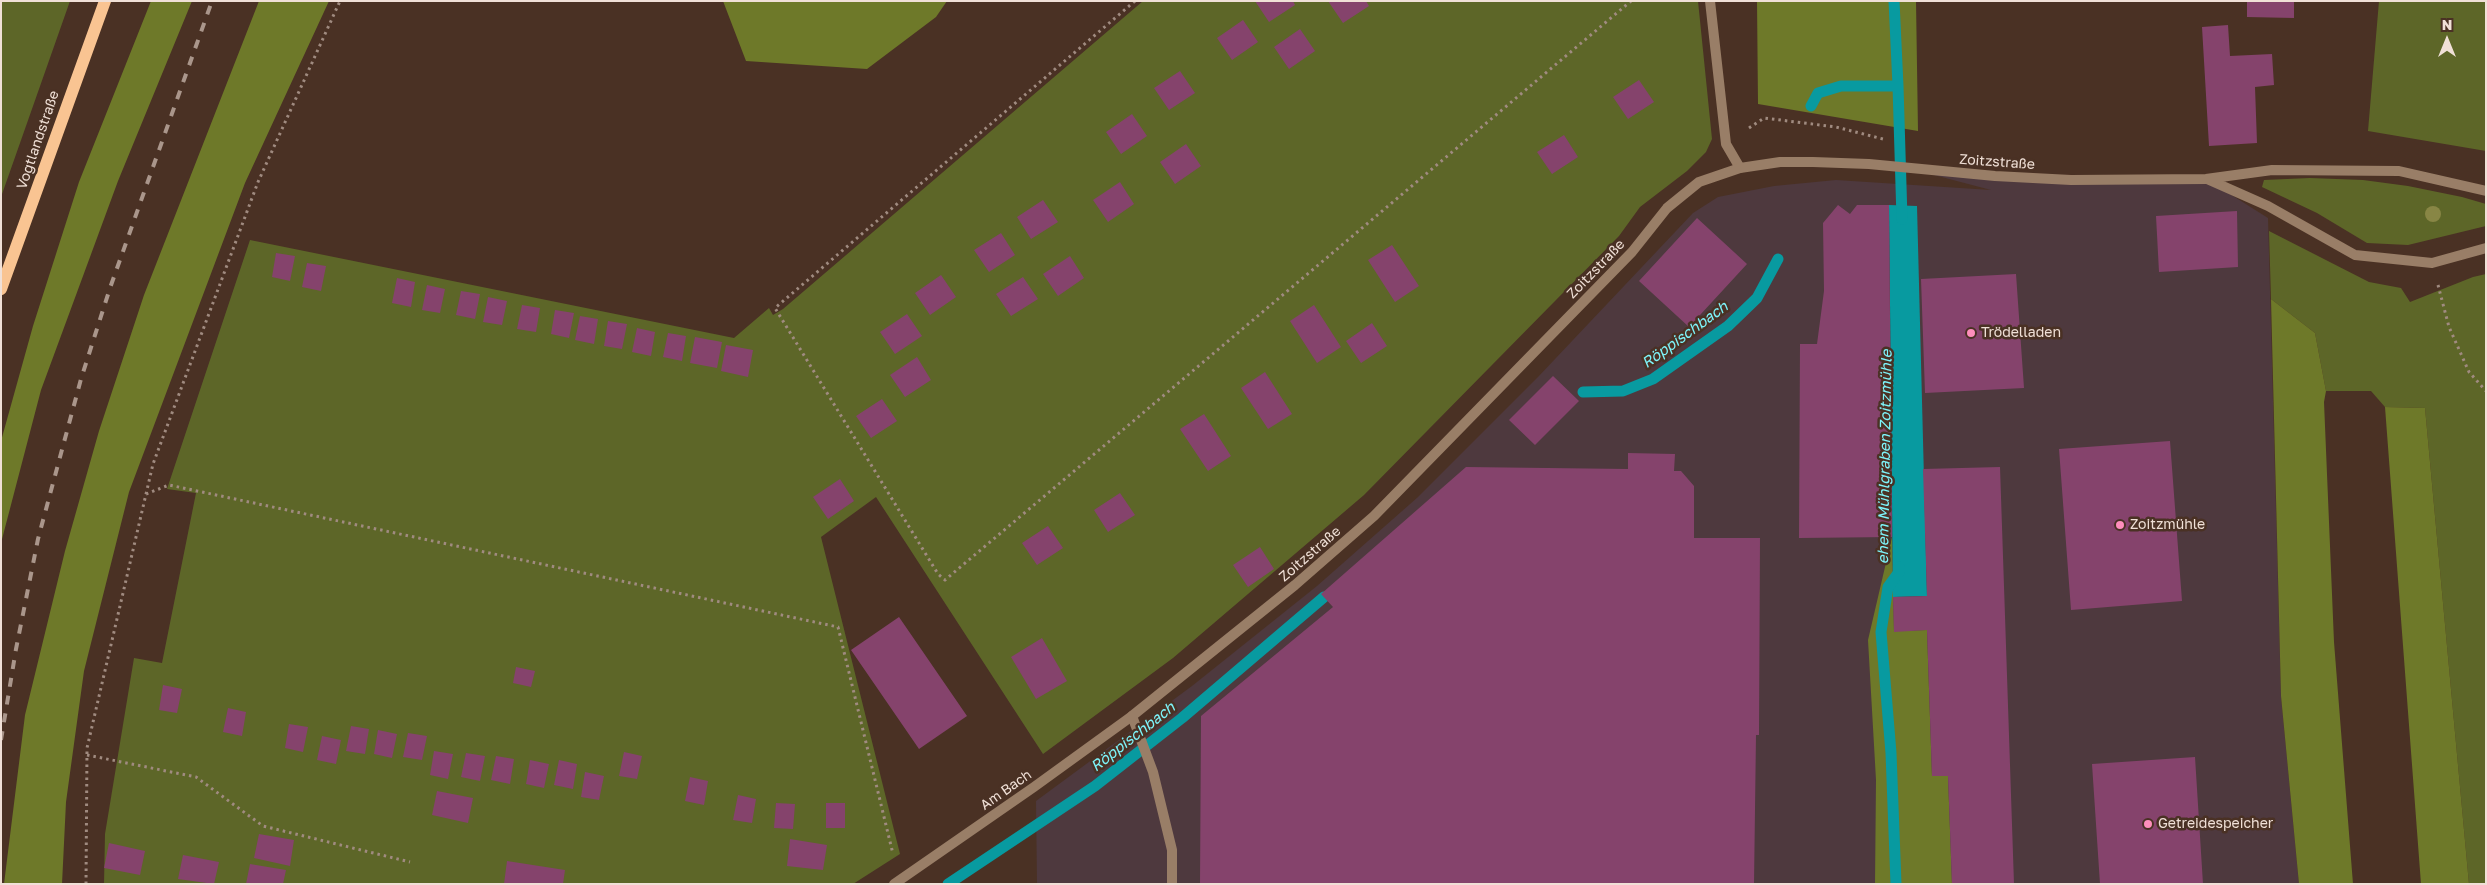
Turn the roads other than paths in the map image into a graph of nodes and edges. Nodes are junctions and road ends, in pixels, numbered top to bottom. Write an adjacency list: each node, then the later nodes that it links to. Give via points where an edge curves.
1 (105, 1): 7 (main road, Vogtlandstraße)
2 (1710, 1): 3 (street, via 1726,144)
3 (1740, 168): 4 (street, Zoitzstraße, via 1780,162 1869,164 2071,180); 8 (street, Zoitzstraße, via 1699,182 1667,208 1632,252 1374,516 1295,585)
4 (2206, 179): 5 (street, Zoitzstraße, via 2272,170 2399,172); 6 (street, Zoitzstraße, via 2268,206 2355,255 2432,263)
5 (2486, 191)
6 (2486, 248)
7 (1, 289)
8 (1132, 716): 9 (street, Am Bach); 10 (street, via 1153,772 1172,850)
9 (896, 882)
10 (1172, 884)

